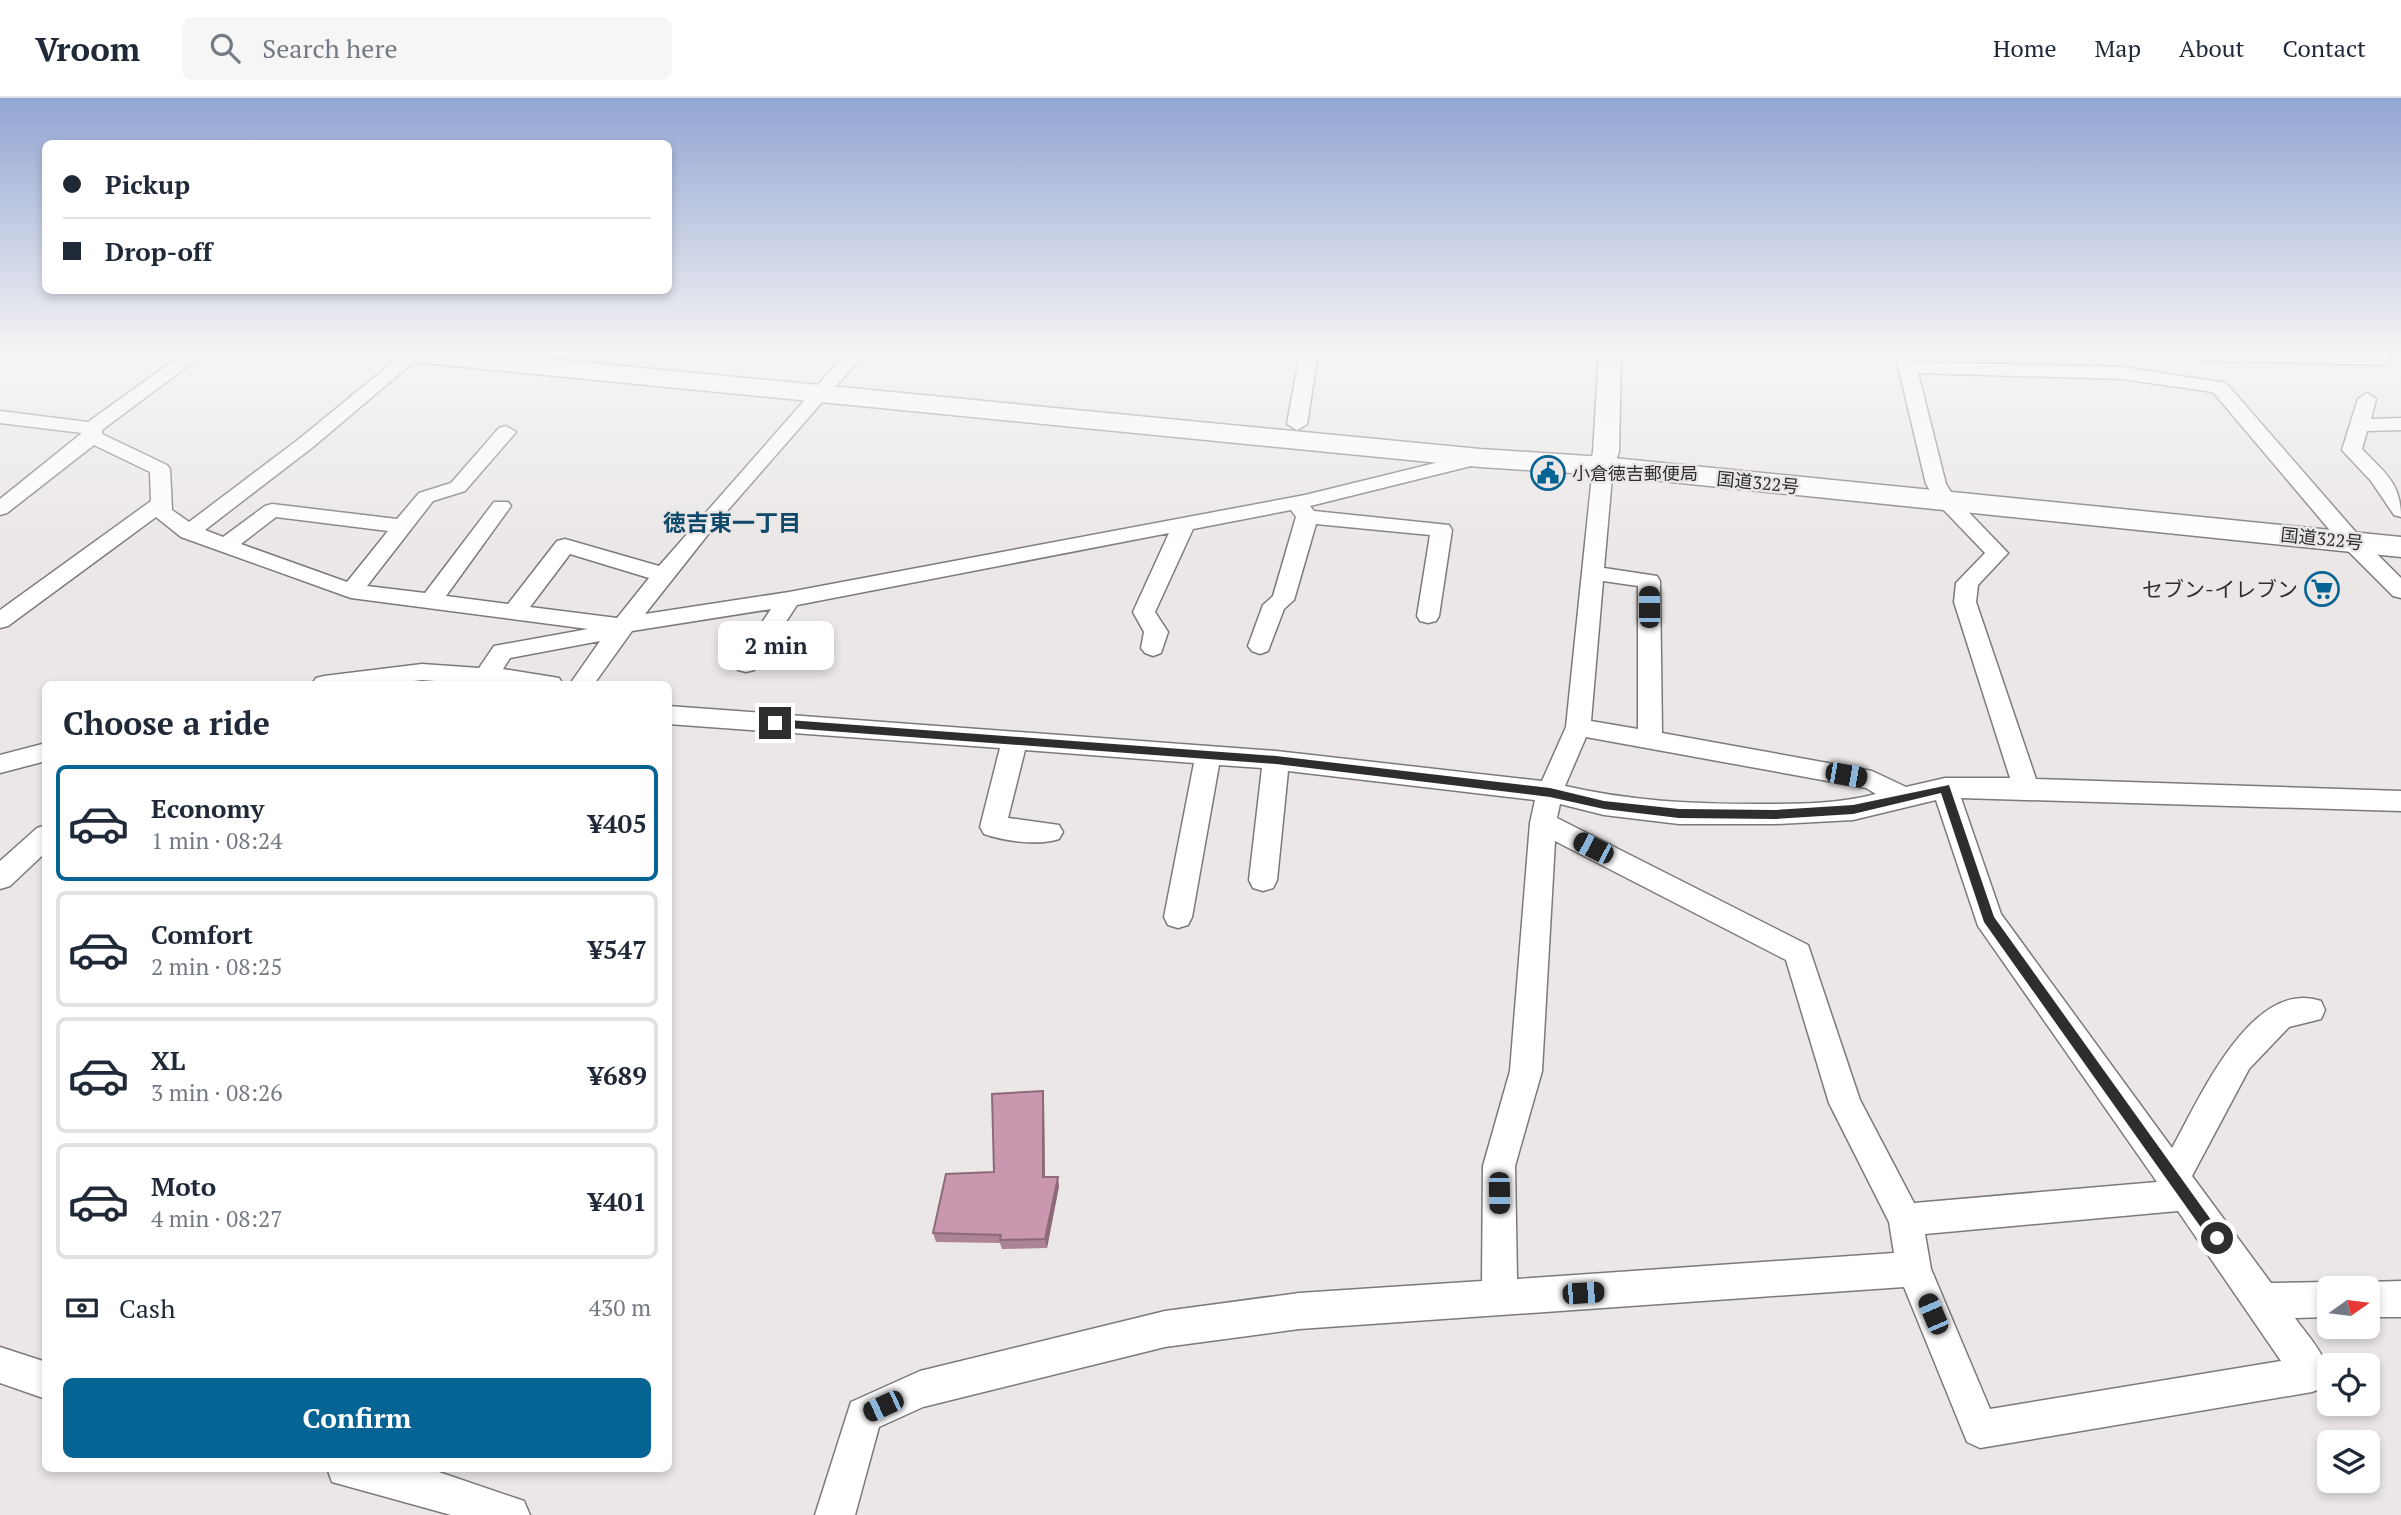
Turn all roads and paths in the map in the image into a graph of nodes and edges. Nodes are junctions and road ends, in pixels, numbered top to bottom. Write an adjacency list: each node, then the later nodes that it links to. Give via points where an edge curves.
1 (13, 419): 15 (street)
2 (109, 419): 15 (street)
3 (334, 419): 28 (street)
4 (798, 419): 33 (street)
5 (1127, 419): 17 (highway, 国道322号)
6 (1237, 419): 12 (highway, 国道322号)
7 (1298, 419): 12 (street)
8 (1606, 419): 18 (main road)
9 (1921, 419): 19 (street)
10 (2247, 419): 29 (street)
11 (2361, 419): 14 (street)
12 (1297, 424): 18 (highway, 国道322号)
13 (2401, 424): 14 (street)
14 (2359, 425): 24 (street, via 2352,450)
15 (92, 432): 20 (street, via 160,469); 22 (street)
16 (506, 432): 26 (street, via 458,487 426,497)
17 (1480, 458): 18 (highway, 国道322号); 23 (street)
18 (1604, 459): 19 (highway, 国道322号); 32 (street)
19 (1940, 492): 29 (highway, 国道322号); 58 (street, via 1997,553 1967,583 1965,602)
20 (161, 504): 28 (street, via 162,512); 40 (street)
21 (501, 506): 37 (street)
22 (0, 509)
23 (1302, 510): 25 (street); 39 (street, via 1441,530); 42 (street, via 1283,600 1274,605)
24 (2401, 511)
25 (1185, 522): 36 (street); 43 (street, via 1144,612 1156,632)
26 (403, 526): 30 (street, via 272,510); 34 (street)
27 (2401, 526): 29 (highway, 国道322号)
28 (189, 532): 30 (street)
29 (2343, 532): 31 (highway, 国道322号); 35 (street)
30 (226, 545): 34 (street)
31 (2401, 547)
32 (1592, 573): 50 (street); 52 (street, via 1649,581)
33 (665, 575): 38 (street, via 565,546); 41 (street)
34 (351, 591): 37 (street)
35 (2401, 591)
36 (789, 599): 41 (street); 44 (street)
37 (431, 601): 38 (street)
38 (514, 612): 41 (street)
39 (1428, 616)
40 (0, 621)
41 (622, 625): 45 (street, via 589,637 502,652); 48 (street)
42 (1261, 646)
43 (1153, 648)
44 (746, 664)
45 (486, 677): 46 (street, via 422,672); 47 (street)
46 (348, 681)
47 (534, 681)
48 (584, 681)
49 (672, 715): 51 (street)
50 (1578, 727): 52 (street); 59 (street)
51 (1015, 741): 54 (street); 63 (street, via 993,827)
52 (1650, 741): 60 (street, via 1872,780)
53 (42, 753): 56 (street)
54 (1208, 755): 55 (street); 67 (street)
55 (1276, 760): 59 (street); 66 (street)
56 (0, 764)
57 (1945, 788): 58 (street); 60 (street); 69 (street, via 1989,918)
58 (2026, 788): 61 (street)
59 (1550, 793): 60 (street, via 1679,814 1853,810); 62 (street)
60 (1903, 797)
61 (2401, 801)
62 (1543, 823): 70 (street, via 1798,953 1845,1103); 72 (street, via 1526,1071 1499,1167)
63 (1050, 832)
64 (42, 839): 65 (street)
65 (0, 878)
66 (1263, 880)
67 (1178, 917)
68 (2310, 1010): 69 (street, via 2280,1016 2238,1059)
69 (2180, 1186): 70 (street); 76 (street)
70 (1905, 1220): 71 (street)
71 (1914, 1269): 72 (street); 76 (street, via 1980,1429 2312,1374)
72 (1500, 1299): 81 (street, via 1298,1311 1165,1329 920,1389 864,1415)
73 (2401, 1299): 75 (street)
74 (2317, 1300): 76 (street)
75 (2380, 1300)
76 (2262, 1301)
77 (0, 1365): 78 (street)
78 (42, 1380)
79 (363, 1472): 80 (street)
80 (510, 1515)
81 (835, 1515)

